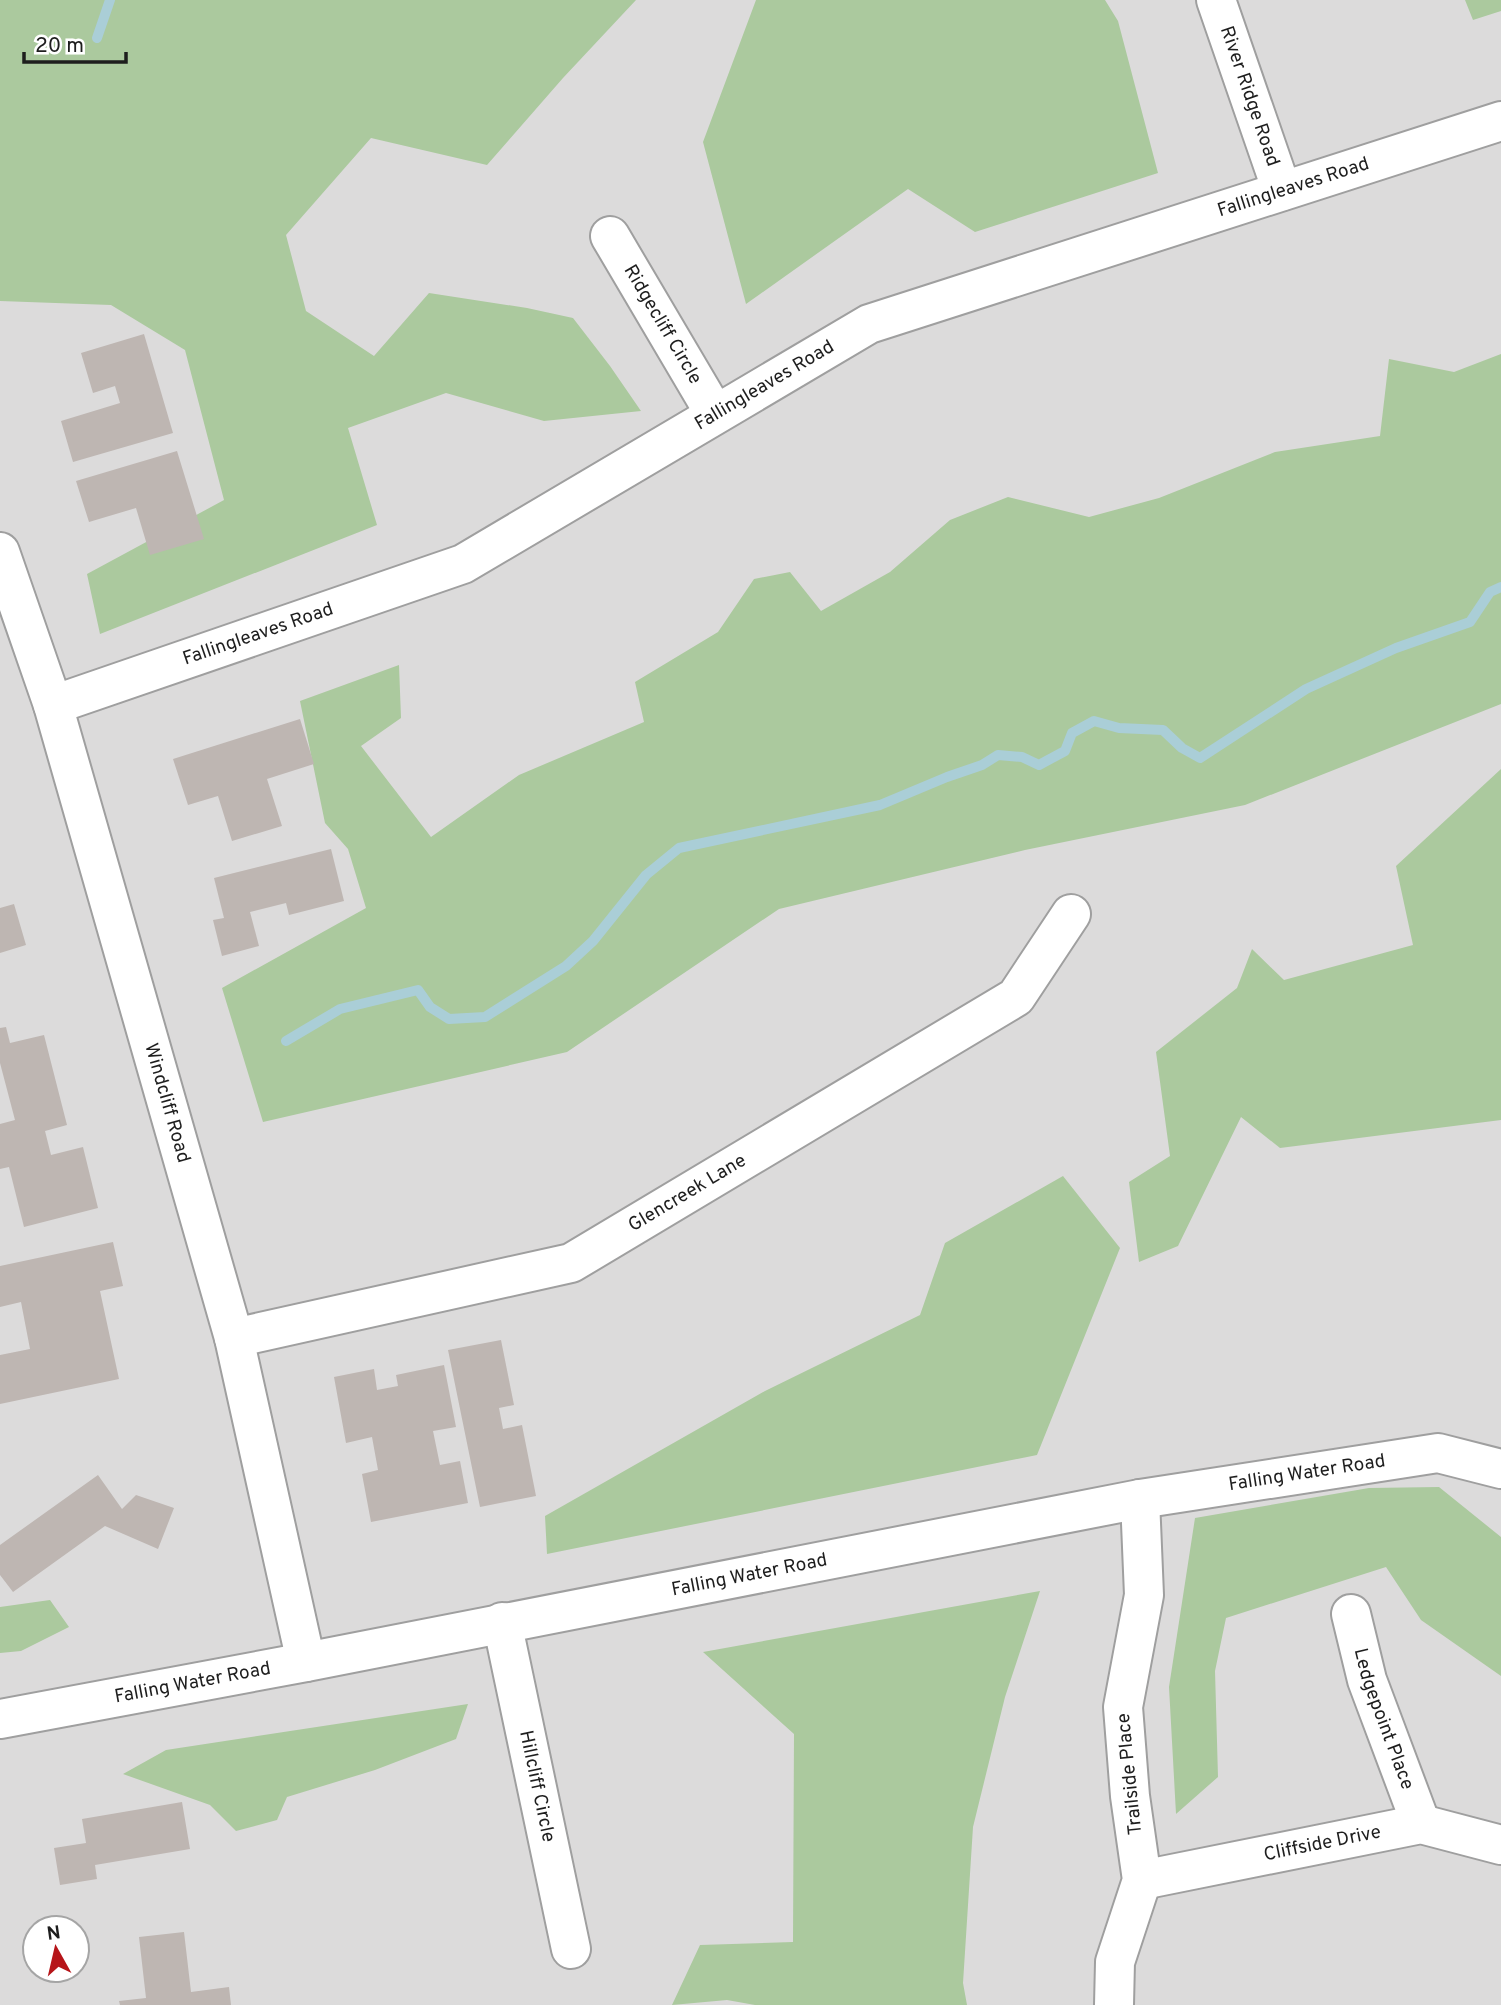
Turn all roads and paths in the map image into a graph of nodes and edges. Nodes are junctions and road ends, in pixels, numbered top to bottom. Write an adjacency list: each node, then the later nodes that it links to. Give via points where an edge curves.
1 (1216, 0): 3 (street, River Ridge Road)
2 (1501, 121): 3 (street, Fallingleaves Road)
3 (1282, 191): 5 (street, Fallingleaves Road, via 869,324)
4 (610, 236): 5 (street, Ridgecliff Circle)
5 (715, 414): 7 (street, Fallingleaves Road, via 463,564)
6 (0, 552): 7 (street, Windcliff Road)
7 (53, 705): 9 (street, Windcliff Road)
8 (1071, 914): 9 (street, Glencreek Lane, via 1016,997 571,1263)
9 (234, 1338): 14 (street, Windcliff Road)
10 (1501, 1469): 11 (street, Falling Water Road, via 1438,1453)
11 (1140, 1499): 13 (street, Falling Water Road); 18 (street, Trailside Place, via 1144,1595 1123,1707)
12 (1351, 1614): 16 (street, Ledgepoint Place, via 1367,1680)
13 (502, 1622): 14 (street, Falling Water Road); 19 (street, Hillcliff Circle)
14 (306, 1662): 15 (street, Falling Water Road)
15 (0, 1719)
16 (1421, 1824): 17 (street, Cliffside Drive); 18 (street, Cliffside Drive)
17 (1501, 1845)
18 (1142, 1880): 20 (street, Trailside Place, via 1115,1962)
19 (572, 1949)
20 (1114, 2005)

